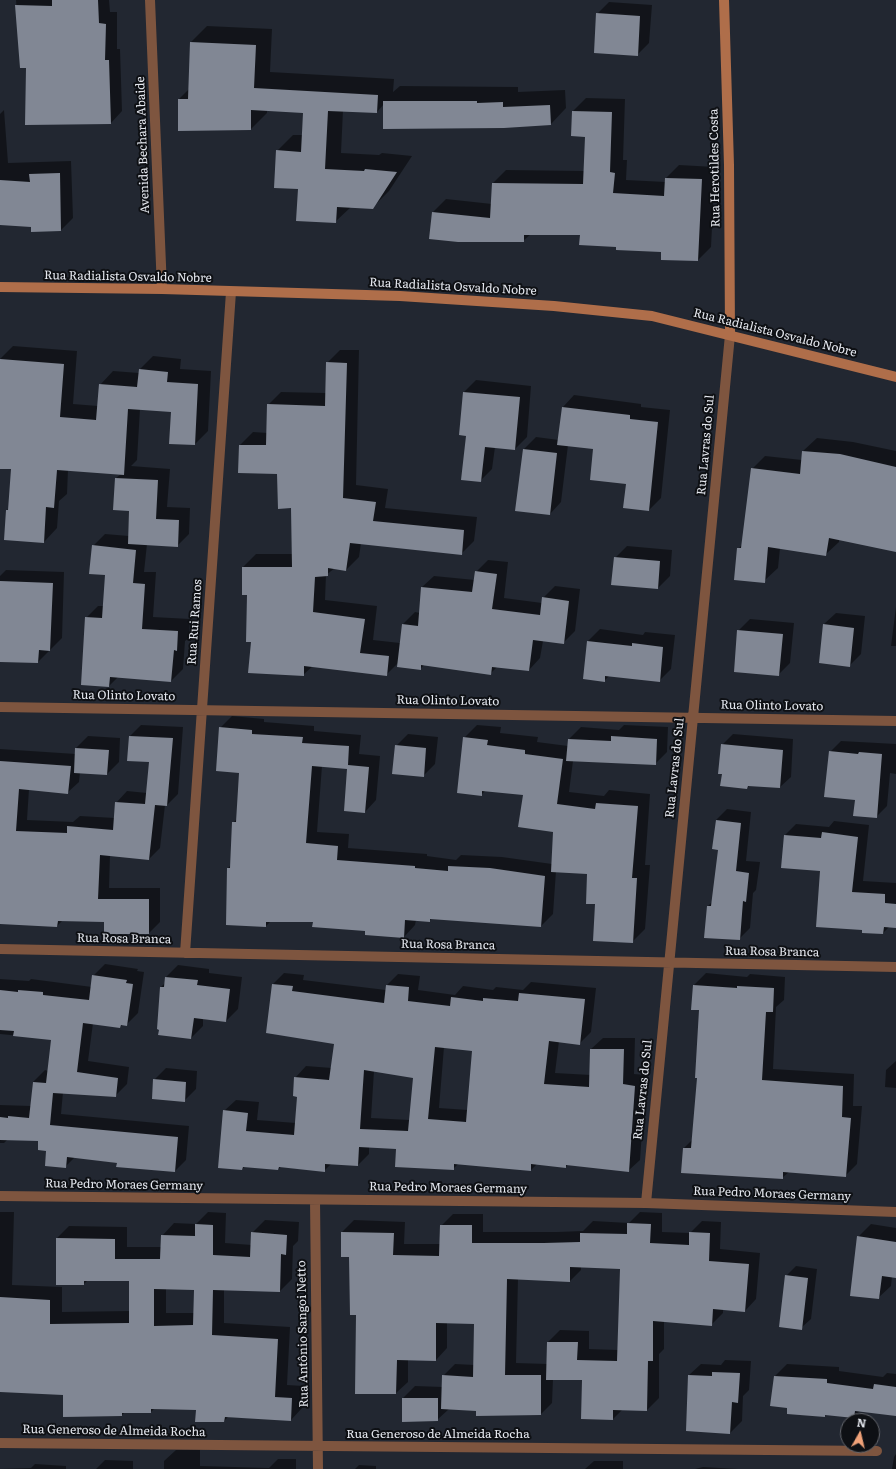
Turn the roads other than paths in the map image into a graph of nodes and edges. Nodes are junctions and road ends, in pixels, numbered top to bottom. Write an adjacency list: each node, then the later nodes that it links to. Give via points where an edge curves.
1 (150, 0): 4 (street, Avenida Bechara Abaide)
2 (724, 0): 6 (street, Rua Herotildes Costa, via 729,164)
3 (0, 287): 4 (street, Rua Radialista Osvaldo Nobre)
4 (162, 289): 5 (street, Rua Radialista Osvaldo Nobre)
5 (231, 292): 6 (street, Rua Radialista Osvaldo Nobre, via 400,296 554,306 652,316); 9 (street, Rua Rui Ramos)
6 (730, 335): 7 (street, Rua Radialista Osvaldo Nobre); 10 (street, Rua Lavras do Sul)
7 (896, 377)
8 (0, 707): 9 (street, Rua Olinto Lovato)
9 (202, 710): 10 (street, Rua Olinto Lovato); 13 (street, Rua Rui Ramos)
10 (693, 718): 11 (street, Rua Olinto Lovato); 14 (street, Rua Lavras do Sul)
11 (896, 721)
12 (0, 949): 13 (street, Rua Rosa Branca)
13 (185, 953): 14 (street, Rua Rosa Branca)
14 (669, 962): 15 (street, Rua Rosa Branca); 18 (street, Rua Lavras do Sul)
15 (896, 967)
16 (0, 1196): 17 (street, Rua Pedro Moraes Germany)
17 (314, 1200): 18 (street, Rua Pedro Moraes Germany); 21 (street, Rua Antônio Sangoi Netto)
18 (646, 1203): 19 (street, Rua Pedro Moraes Germany)
19 (896, 1212)
20 (0, 1443): 21 (street, Rua Generoso de Almeida Rocha)
21 (318, 1446): 22 (street, Rua Generoso de Almeida Rocha); 23 (street, Rua Antônio Sangoi Netto)
22 (840, 1451)
23 (318, 1469)

